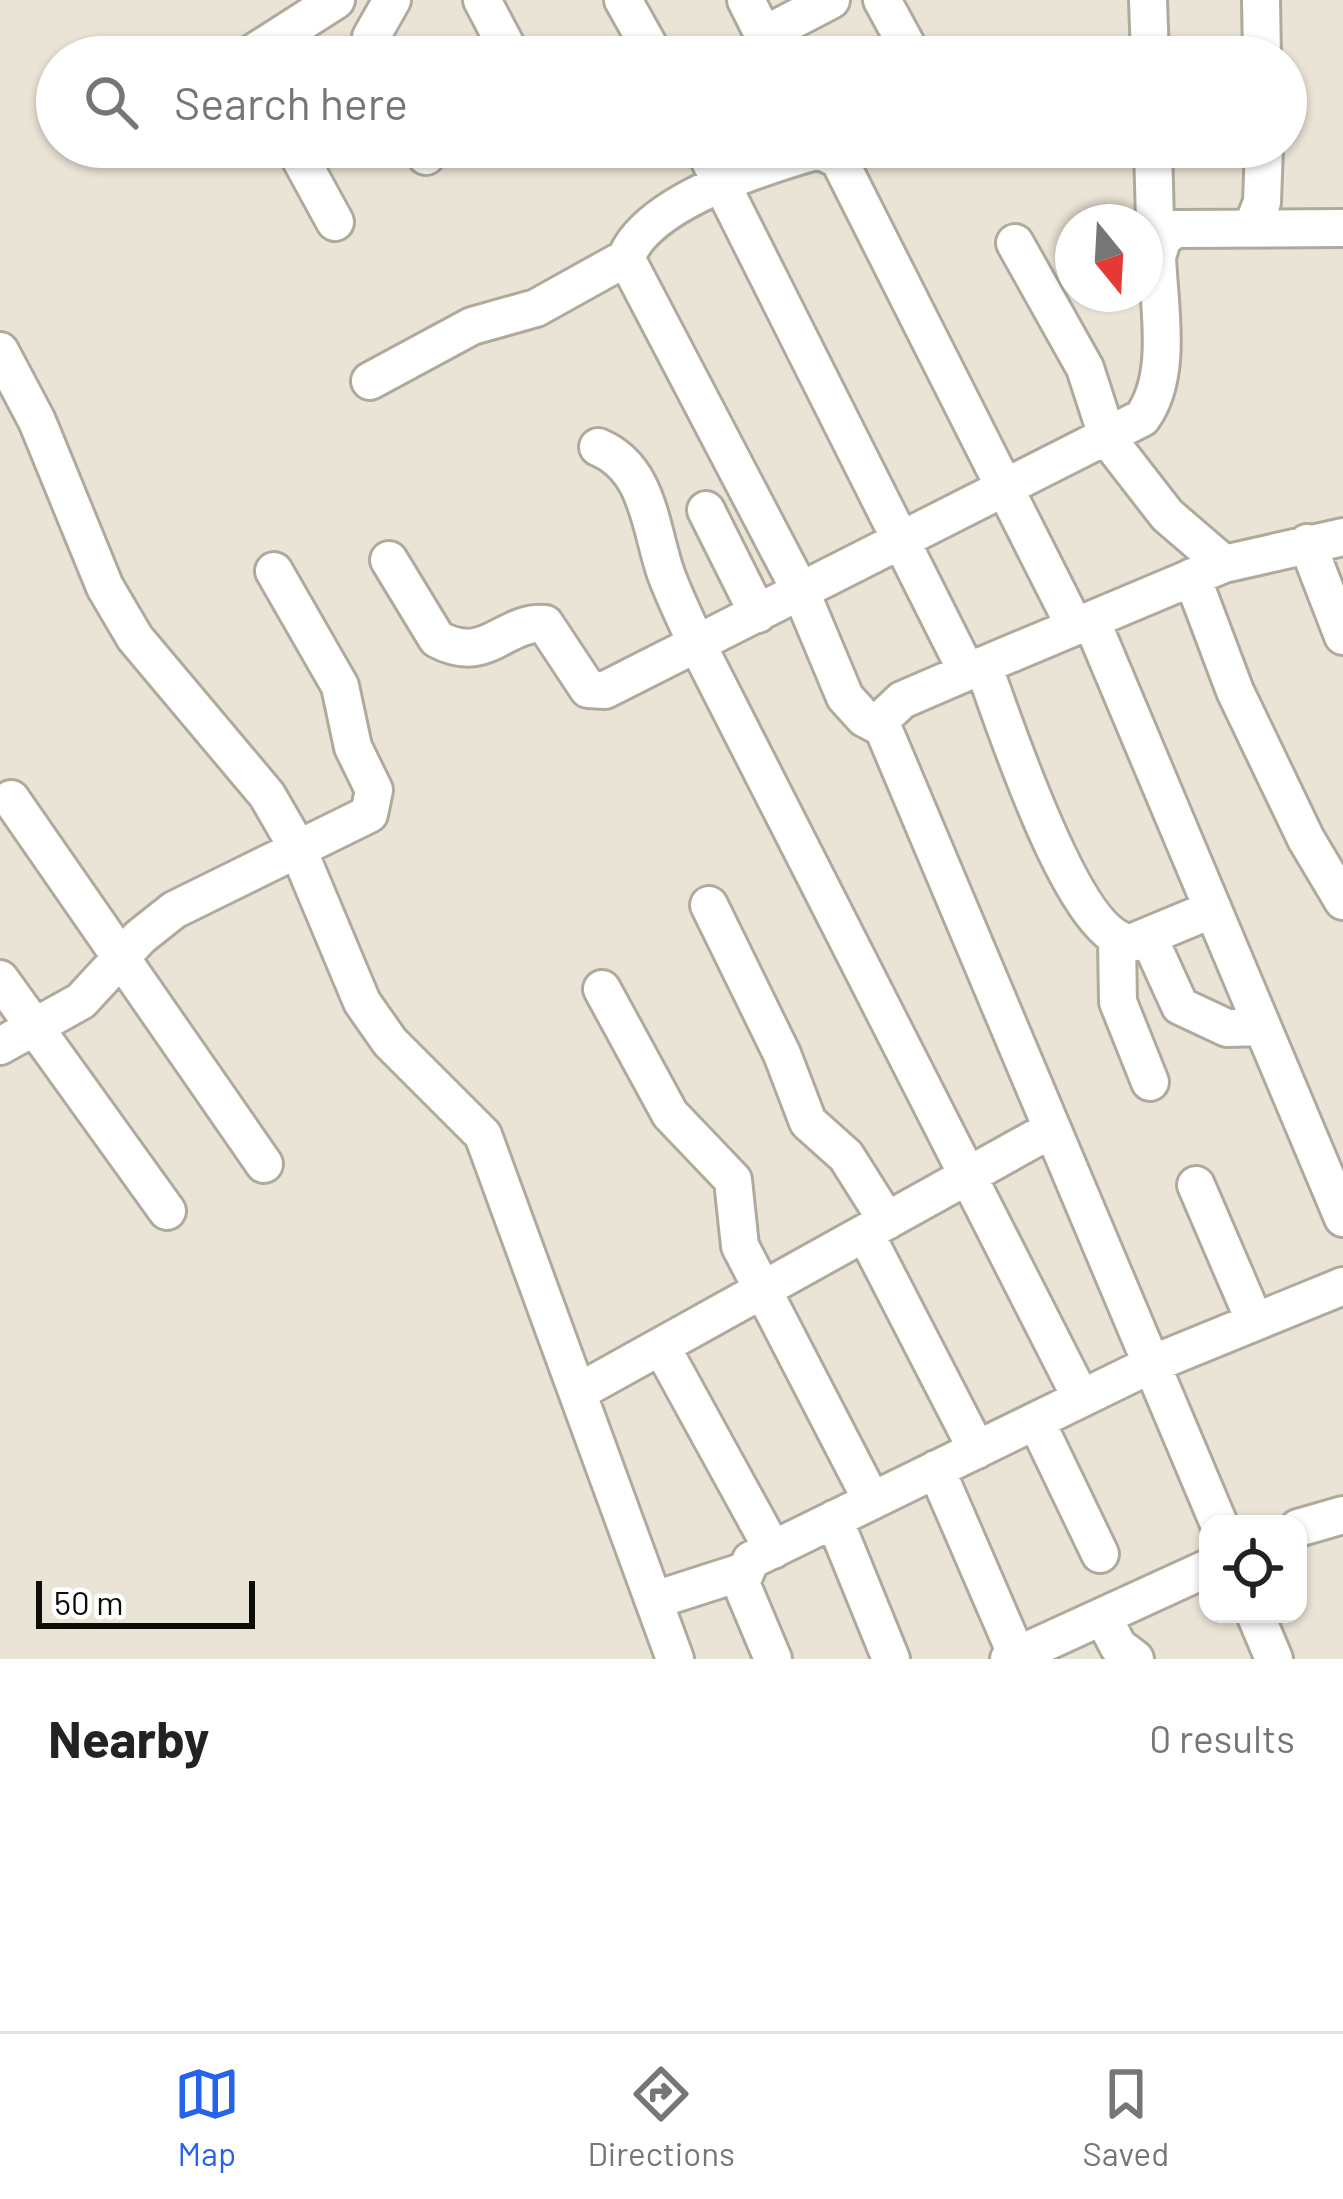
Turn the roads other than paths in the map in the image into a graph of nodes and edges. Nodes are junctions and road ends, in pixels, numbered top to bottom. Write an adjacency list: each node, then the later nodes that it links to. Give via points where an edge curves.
1 (336, 0): 10 (street)
2 (392, 0): 11 (street)
3 (482, 0): 12 (street)
4 (623, 0): 13 (street)
5 (746, 0): 14 (street)
6 (831, 0): 15 (street)
7 (882, 0): 16 (street)
8 (1148, 0): 17 (street)
9 (1261, 0): 18 (street)
10 (280, 36)
11 (372, 36)
12 (501, 36)
13 (635, 36)
14 (764, 36)
15 (782, 36)
16 (902, 36)
17 (1149, 36)
18 (1262, 36)
19 (305, 168): 27 (street)
20 (714, 168): 25 (street)
21 (770, 168): 25 (street)
22 (843, 168): 38 (street)
23 (1154, 168): 26 (street)
24 (1263, 168): 28 (street)
25 (722, 184): 32 (street, via 645,227); 40 (street)
26 (1154, 204)
27 (335, 222)
28 (1252, 228): 29 (street); 30 (street, via 1174,229)
29 (1343, 228)
30 (1163, 239)
31 (1015, 243): 36 (street, via 1085,368)
32 (626, 258): 35 (street, via 536,308 472,326); 45 (street)
33 (1158, 312): 36 (street, via 1153,404)
34 (0, 351): 53 (street, via 124,621 267,795)
35 (370, 381)
36 (1108, 439): 38 (street); 43 (street)
37 (598, 447): 49 (street, via 636,479)
38 (1007, 485): 40 (street); 47 (street)
39 (706, 510): 46 (street)
40 (903, 540): 45 (street); 50 (street)
41 (1325, 540): 43 (street); 48 (street)
42 (389, 560): 49 (street, via 437,639 478,649 545,624 596,692)
43 (1208, 570): 47 (street); 54 (street, via 1235,691)
44 (274, 571): 53 (street, via 340,686 353,747 374,790 369,814)
45 (801, 592): 46 (street); 51 (street, via 844,697)
46 (758, 614): 49 (street)
47 (1083, 624): 50 (street); 56 (street)
48 (1343, 635)
49 (697, 644): 67 (street)
50 (975, 669): 51 (street, via 902,700); 57 (street, via 1076,892 1102,930)
51 (883, 728): 65 (street)
52 (11, 799): 58 (street)
53 (297, 847): 58 (street, via 174,910); 77 (street, via 362,1002 390,1042 483,1135)
54 (1343, 902)
55 (709, 905): 71 (street, via 808,1121 847,1156)
56 (1213, 909): 57 (street); 61 (street)
57 (1133, 939): 61 (street, via 1180,1006 1227,1028); 64 (street, via 1118,1002)
58 (120, 959): 62 (street, via 81,1001); 66 (street)
59 (0, 980): 62 (street)
60 (602, 989): 73 (street, via 670,1114 733,1180 735,1232)
61 (1262, 1027): 70 (street)
62 (35, 1028): 63 (street); 69 (street)
63 (0, 1046)
64 (1150, 1082)
65 (1052, 1129): 67 (street); 76 (street)
66 (264, 1165)
67 (969, 1175): 71 (street); 78 (street)
68 (1196, 1185): 74 (street)
69 (167, 1211)
70 (1343, 1218)
71 (876, 1227): 73 (street); 80 (street)
72 (1343, 1286): 74 (street)
73 (762, 1290): 75 (street); 82 (street)
74 (1255, 1322): 76 (street)
75 (661, 1346): 77 (street); 87 (street)
76 (1152, 1364): 78 (street); 83 (street)
77 (580, 1391): 91 (street)
78 (1082, 1398): 79 (street)
79 (1036, 1421): 80 (street); 88 (street)
80 (977, 1450): 81 (street)
81 (936, 1469): 82 (street); 94 (street)
82 (872, 1501): 85 (street)
83 (1216, 1515)
84 (1343, 1515): 86 (street)
85 (834, 1520): 87 (street); 97 (street)
86 (1307, 1525)
87 (773, 1550): 89 (street)
88 (1100, 1553)
89 (742, 1572): 91 (street); 96 (street)
90 (1199, 1572): 92 (street)
91 (655, 1600): 95 (street)
92 (1104, 1619): 94 (street); 98 (street)
93 (1260, 1623): 99 (street)
94 (1013, 1657)
95 (675, 1659)
96 (773, 1659)
97 (891, 1659)
98 (1135, 1659)
99 (1274, 1659)

